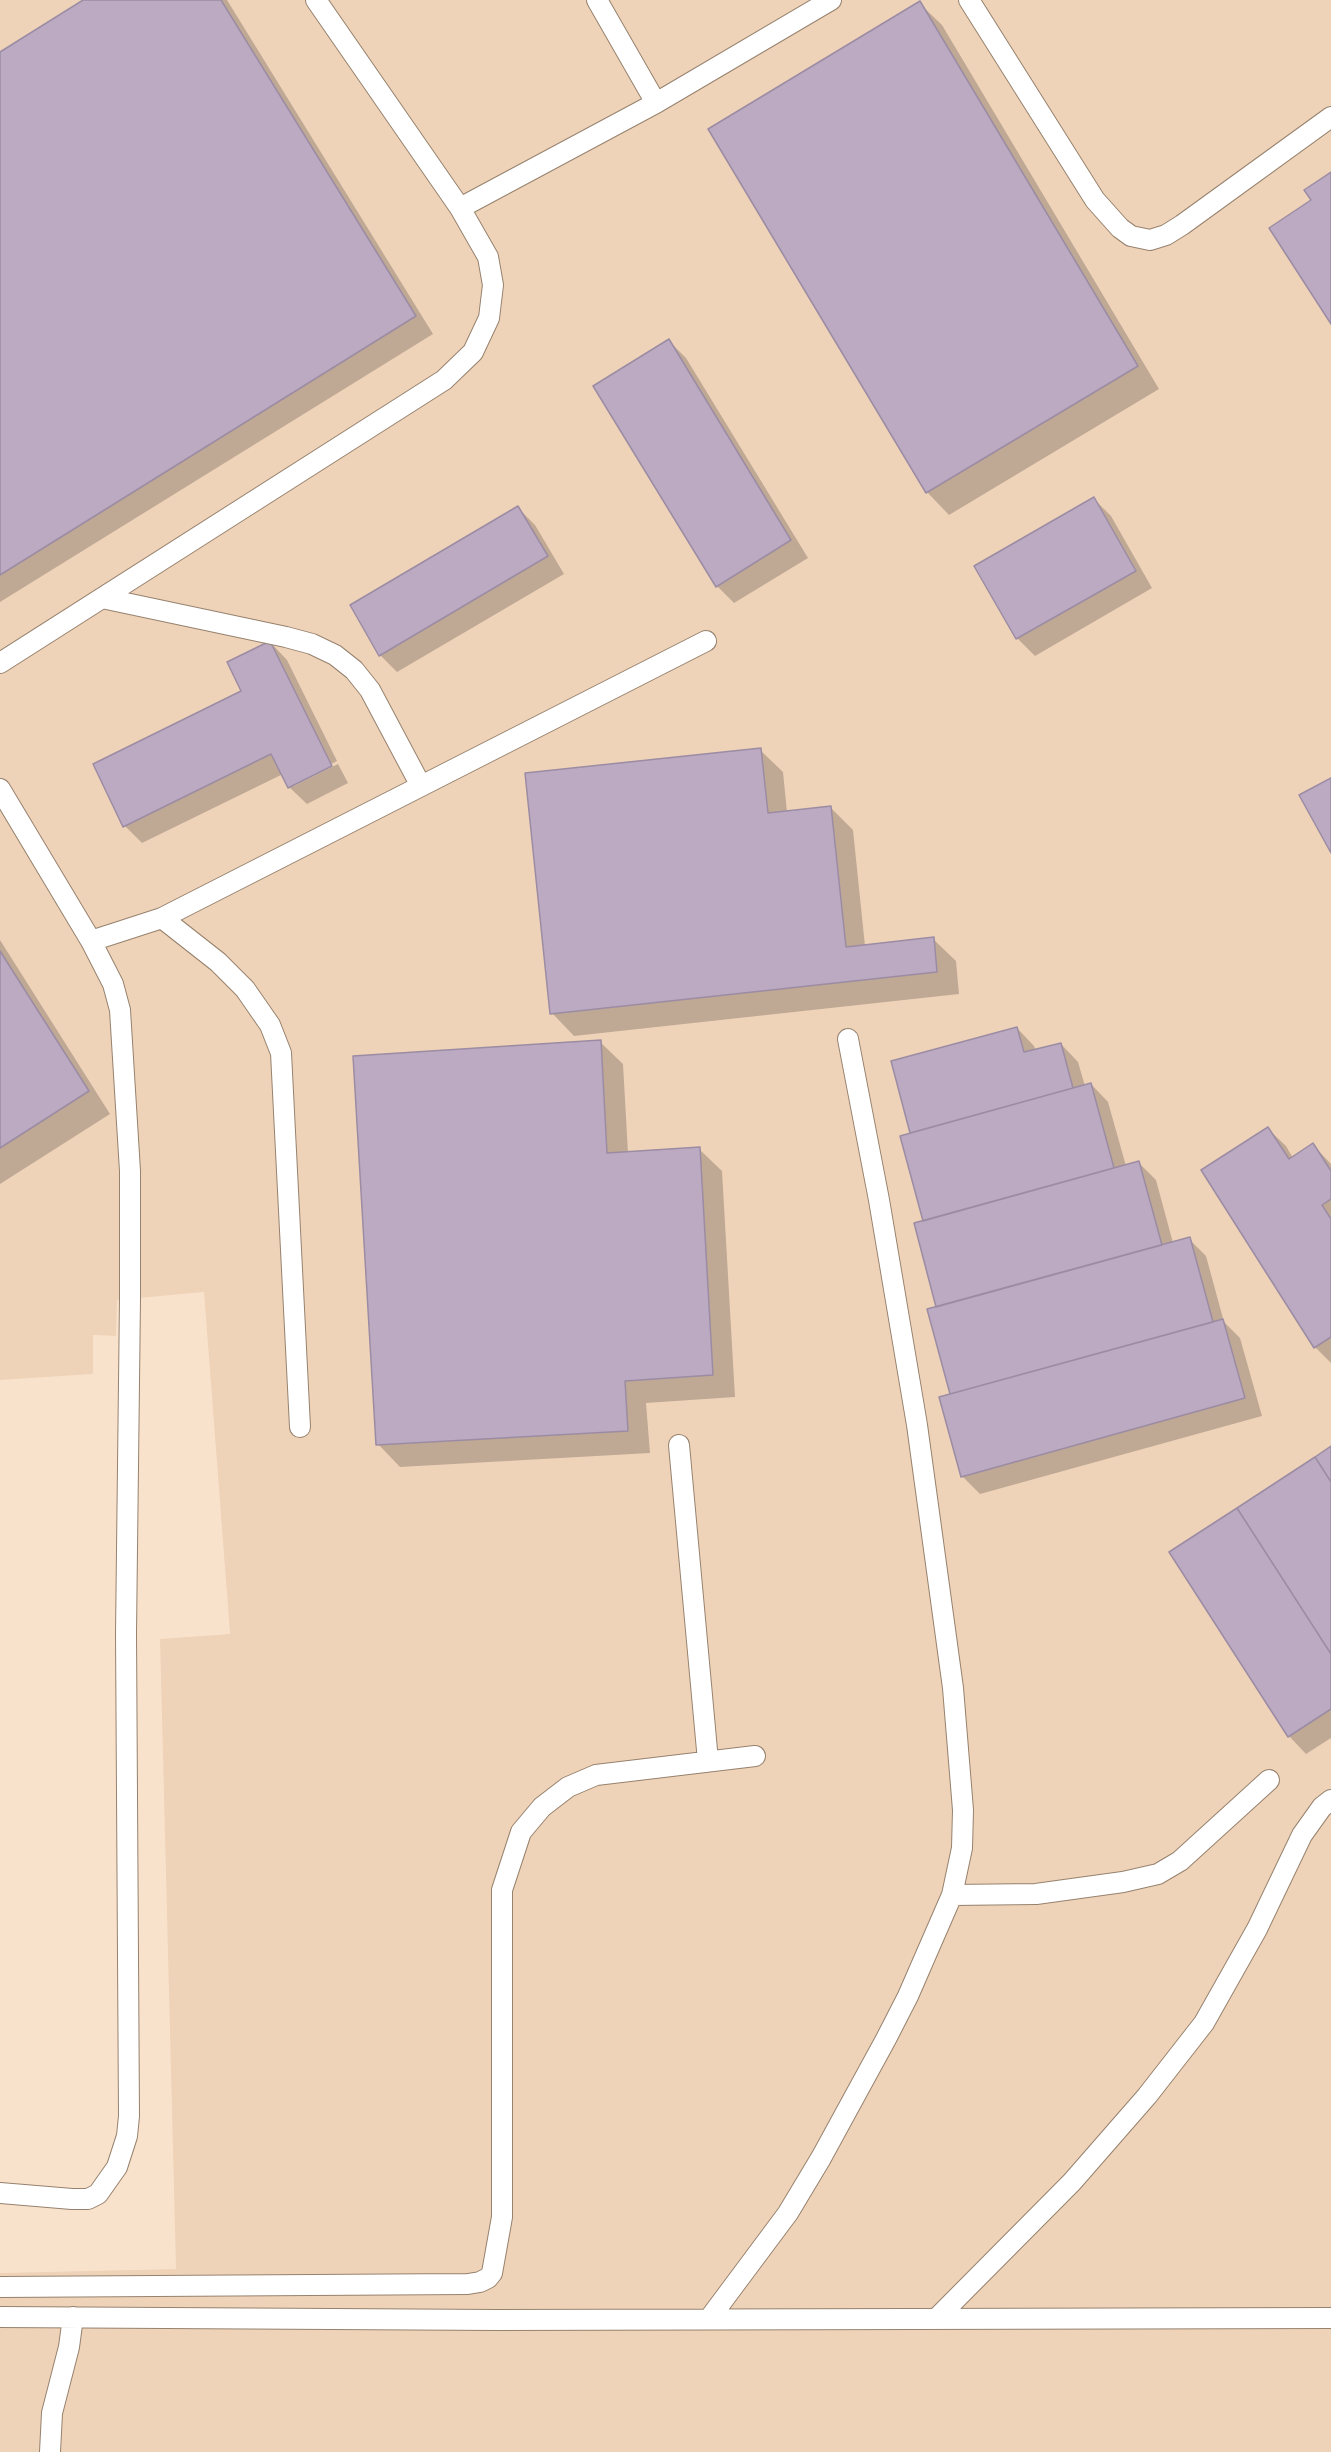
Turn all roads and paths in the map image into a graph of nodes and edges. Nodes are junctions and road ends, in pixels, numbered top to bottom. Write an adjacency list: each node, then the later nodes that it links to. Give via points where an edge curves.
1 (316, 0): 7 (lane)
2 (597, 0): 5 (lane)
3 (831, 0): 5 (lane)
4 (969, 0): 6 (lane, via 1095,200 1131,236 1150,240 1166,235)
5 (656, 103): 7 (lane)
6 (1331, 117)
7 (460, 208): 8 (lane, via 488,257 493,285 489,318 473,352 444,380)
8 (102, 598): 10 (lane); 11 (lane, via 286,637 335,655 370,690)
9 (706, 641): 11 (lane)
10 (0, 663)
11 (421, 786): 13 (lane)
12 (0, 789): 14 (lane)
13 (162, 918): 14 (lane); 16 (lane, via 245,989 270,1025 281,1053)
14 (91, 941): 23 (lane, via 113,984 120,1010 130,1171 126,1634 129,2116 117,2167 98,2194 88,2199 72,2199)
15 (848, 1039): 22 (lane, via 917,1425 953,1688 963,1810 962,1848)
16 (300, 1428)
17 (679, 1445): 19 (lane)
18 (755, 1756): 19 (lane)
19 (708, 1761): 24 (lane, via 596,1774 568,1786 542,1807 521,1832 502,1890 502,2217 488,2278 468,2284)
20 (1269, 1780): 22 (lane, via 1180,1861 1158,1874 1036,1894)
21 (1331, 1800): 27 (lane, via 1302,1835 1257,1929 1204,2023 1072,2182)
22 (952, 1895): 29 (lane, via 908,1996 821,2158 771,2238)
23 (0, 2193)
24 (0, 2287)
25 (0, 2317): 26 (lane)
26 (73, 2317): 29 (lane); 30 (lane, via 52,2413)
27 (937, 2318): 28 (lane); 29 (lane)
28 (1331, 2318)
29 (709, 2319)
30 (50, 2452)

